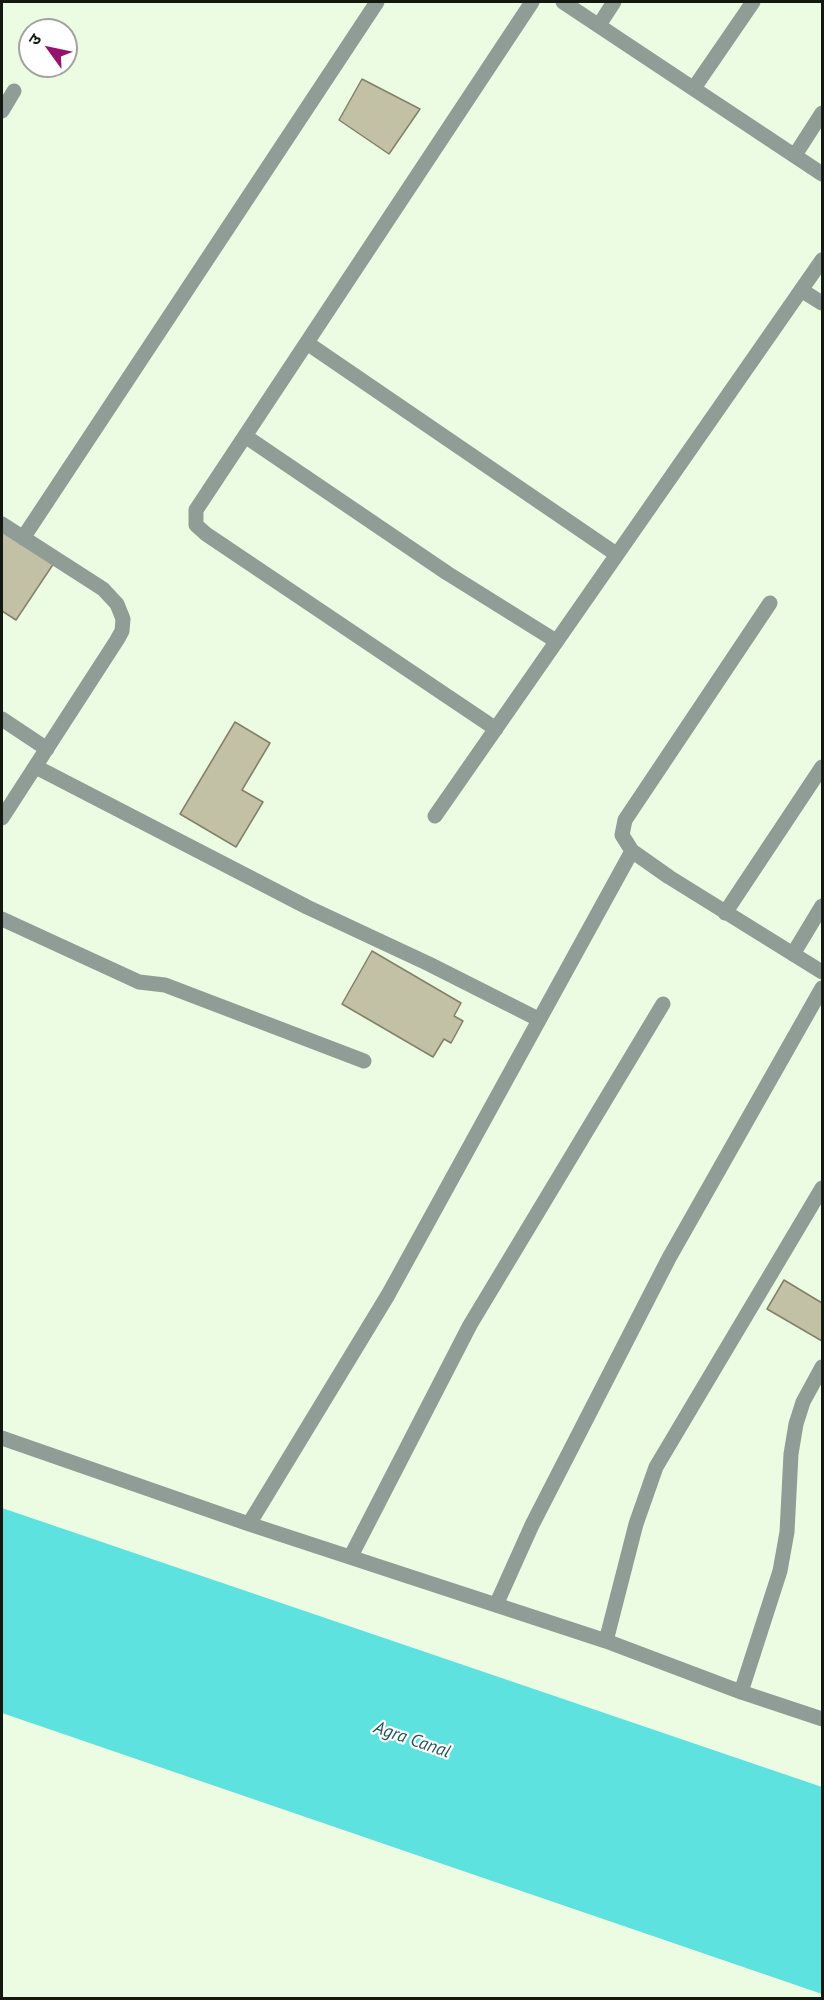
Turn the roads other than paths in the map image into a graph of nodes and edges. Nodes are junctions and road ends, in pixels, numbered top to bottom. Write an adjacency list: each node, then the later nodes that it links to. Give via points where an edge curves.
1 (378, 2): 19 (street)
2 (532, 2): 16 (street)
3 (563, 2): 6 (street)
4 (614, 2): 6 (street)
5 (753, 2): 7 (street)
6 (599, 25): 7 (street)
7 (694, 88): 11 (street)
8 (14, 90): 9 (street)
9 (2, 111)
10 (822, 112): 11 (street)
11 (795, 155): 12 (street)
12 (822, 174)
13 (822, 260): 14 (street)
14 (801, 290): 15 (street); 20 (street)
15 (822, 303)
16 (307, 343): 17 (street); 20 (street)
17 (245, 436): 22 (street, via 447,573); 24 (street, via 196,510 196,525)
18 (2, 524): 19 (street)
19 (23, 538): 25 (street, via 103,589 117,604 123,619 117,640)
20 (616, 554): 22 (street)
21 (770, 603): 30 (street, via 625,820 622,835)
22 (556, 641): 24 (street)
23 (2, 719): 25 (street)
24 (496, 729): 28 (street)
25 (47, 749): 26 (street)
26 (36, 767): 29 (street); 38 (street, via 307,908)
27 (822, 767): 32 (street)
28 (435, 816)
29 (2, 818)
30 (632, 851): 32 (street); 38 (street)
31 (822, 906): 34 (street)
32 (725, 913): 34 (street)
33 (2, 919): 39 (street, via 139,982 165,985)
34 (794, 954): 35 (street)
35 (822, 972)
36 (822, 988): 45 (street, via 663,1268 532,1525)
37 (663, 1004): 44 (street, via 470,1325)
38 (538, 1019): 43 (street, via 388,1295)
39 (364, 1061)
40 (822, 1188): 46 (street, via 656,1467 636,1524)
41 (820, 1377): 47 (street, via 796,1424 780,1571)
42 (2, 1438): 43 (street)
43 (249, 1524): 44 (street)
44 (351, 1556): 45 (street)
45 (496, 1605): 46 (street)
46 (606, 1641): 47 (street)
47 (741, 1692): 48 (street)
48 (822, 1719)

